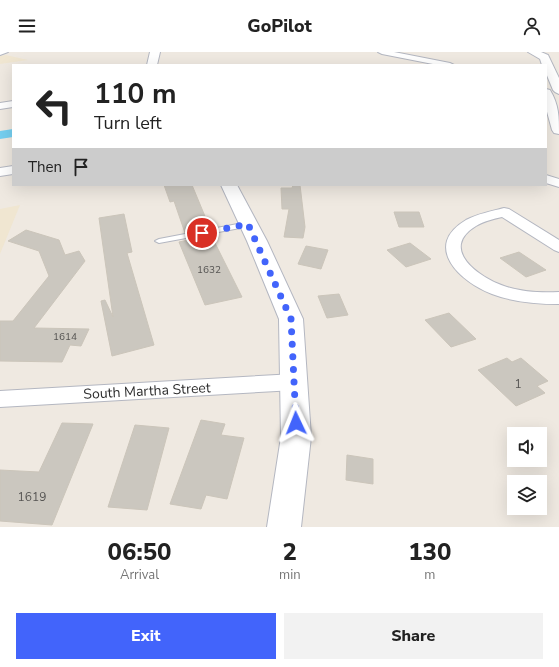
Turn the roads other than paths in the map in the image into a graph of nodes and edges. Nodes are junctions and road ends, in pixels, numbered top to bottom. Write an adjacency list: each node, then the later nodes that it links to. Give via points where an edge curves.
1 (4, 52): 5 (street)
2 (155, 52): 6 (street)
3 (382, 52): 7 (street)
4 (534, 52): 8 (street, via 531,56); 9 (street, via 544,57)
5 (0, 53)
6 (152, 64)
7 (445, 64)
8 (534, 64)
9 (559, 90)
10 (547, 98): 13 (street)
11 (12, 104): 12 (street)
12 (0, 106)
13 (550, 113): 14 (street)
14 (559, 130)
15 (12, 170): 16 (street)
16 (0, 172)
17 (547, 179): 18 (street)
18 (559, 183)
19 (229, 186): 20 (street)
20 (248, 224): 21 (lane); 24 (street, via 291,319)
21 (159, 240)
22 (559, 247): 23 (street, via 504,212 477,220 467,226 454,242 453,251 455,260 468,275 498,290 523,296)
23 (559, 298)
24 (294, 382): 25 (street, South Martha Street); 26 (street, via 296,436)
25 (0, 399)
26 (284, 527)

